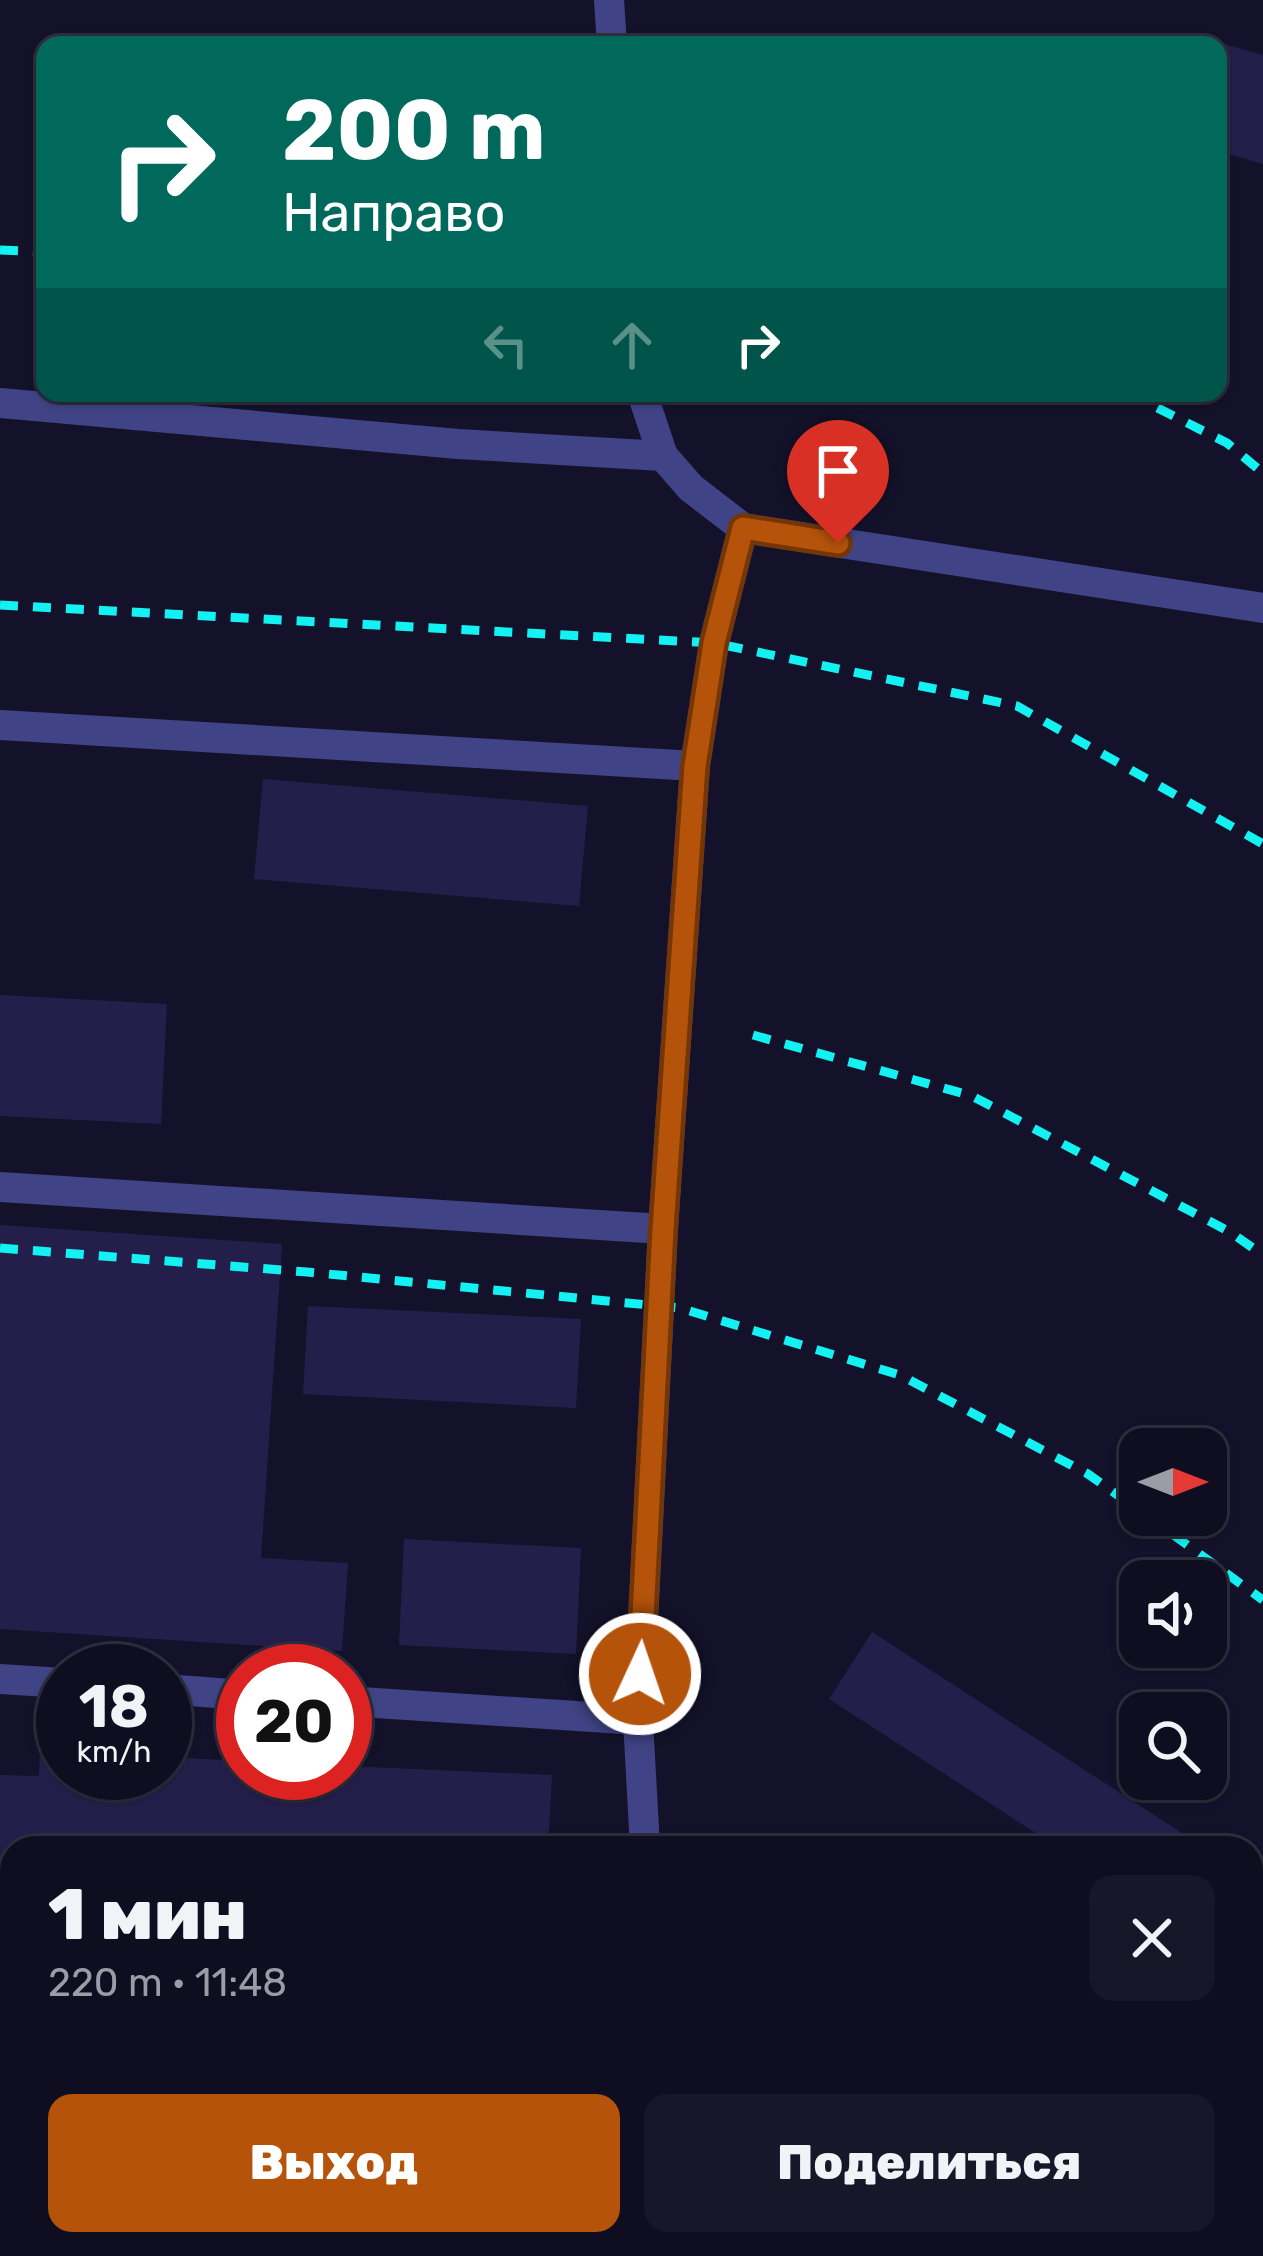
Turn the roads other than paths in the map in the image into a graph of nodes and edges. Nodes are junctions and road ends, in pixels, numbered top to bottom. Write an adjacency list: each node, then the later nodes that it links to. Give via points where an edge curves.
1 (609, 0): 2 (lane)
2 (611, 36)
3 (645, 402): 5 (lane)
4 (0, 403): 5 (lane)
5 (663, 456): 6 (lane)
6 (743, 528): 7 (lane); 9 (lane)
7 (1263, 608)
8 (0, 724): 9 (lane)
9 (695, 766): 11 (lane)
10 (0, 1187): 11 (lane)
11 (663, 1229): 15 (lane)
12 (0, 1678): 13 (lane)
13 (36, 1681)
14 (372, 1703): 15 (lane)
15 (638, 1720): 16 (lane)
16 (644, 1836)

